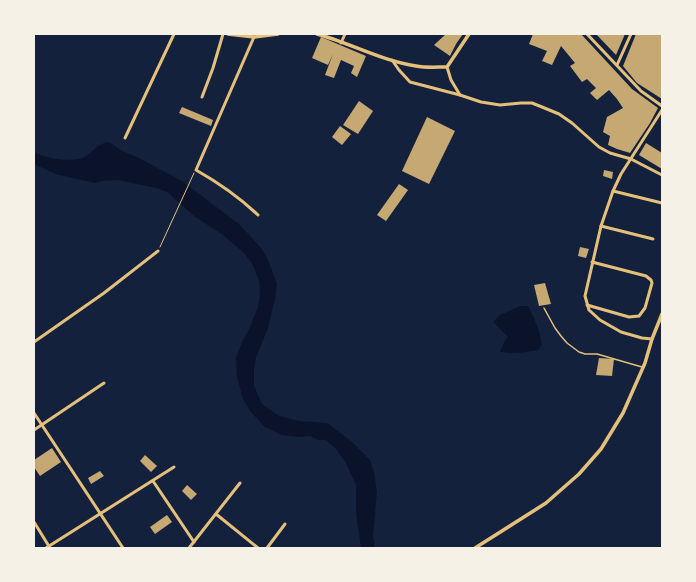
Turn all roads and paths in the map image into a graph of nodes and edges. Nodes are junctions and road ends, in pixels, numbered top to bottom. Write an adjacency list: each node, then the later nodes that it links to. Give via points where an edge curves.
1 (174, 34): 19 (street)
2 (223, 34): 16 (street)
3 (229, 34): 10 (street)
4 (278, 34): 10 (street)
5 (316, 34): 11 (street)
6 (345, 34): 11 (street)
7 (469, 34): 14 (street)
8 (587, 34): 13 (street)
9 (631, 34): 13 (street)
10 (254, 37): 25 (street, via 196,170 225,188)
11 (341, 42): 12 (street)
12 (392, 60): 14 (street, via 414,66); 15 (street, via 410,82)
13 (617, 65): 17 (street, via 641,91)
14 (447, 67): 15 (street, via 450,80)
15 (460, 95): 20 (street, via 500,105 532,103 559,114 599,147)
16 (202, 97)
17 (662, 106)
18 (662, 110): 20 (street)
19 (125, 138)
20 (631, 159): 21 (street); 23 (street)
21 (662, 175)
22 (193, 176): 28 (path)
23 (612, 191): 24 (street); 26 (street)
24 (662, 203)
25 (258, 215)
26 (601, 226): 27 (street); 29 (street)
27 (653, 239)
28 (158, 251): 34 (street)
29 (592, 262): 30 (street, via 585,290); 30 (street, via 646,276 652,283 645,308 639,316 629,317)
30 (587, 305): 33 (street, via 593,315 610,327 633,336)
31 (544, 308): 35 (lane, via 561,336 579,352 597,354)
32 (662, 314): 33 (street)
33 (652, 339): 35 (street)
34 (34, 342)
35 (643, 367): 53 (street, via 623,413 592,460 546,503)
36 (104, 383): 38 (street)
37 (34, 413): 38 (street)
38 (42, 424): 39 (street); 43 (street)
39 (34, 430)
40 (174, 467): 41 (street)
41 (153, 481): 43 (street); 47 (street)
42 (240, 483): 44 (street)
43 (100, 514): 48 (street); 49 (street)
44 (216, 514): 47 (street); 51 (street)
45 (34, 522): 48 (street)
46 (285, 524): 52 (street)
47 (194, 542): 50 (street)
48 (48, 547)
49 (123, 548)
50 (189, 548)
51 (258, 548)
52 (267, 548)
53 (475, 548)

